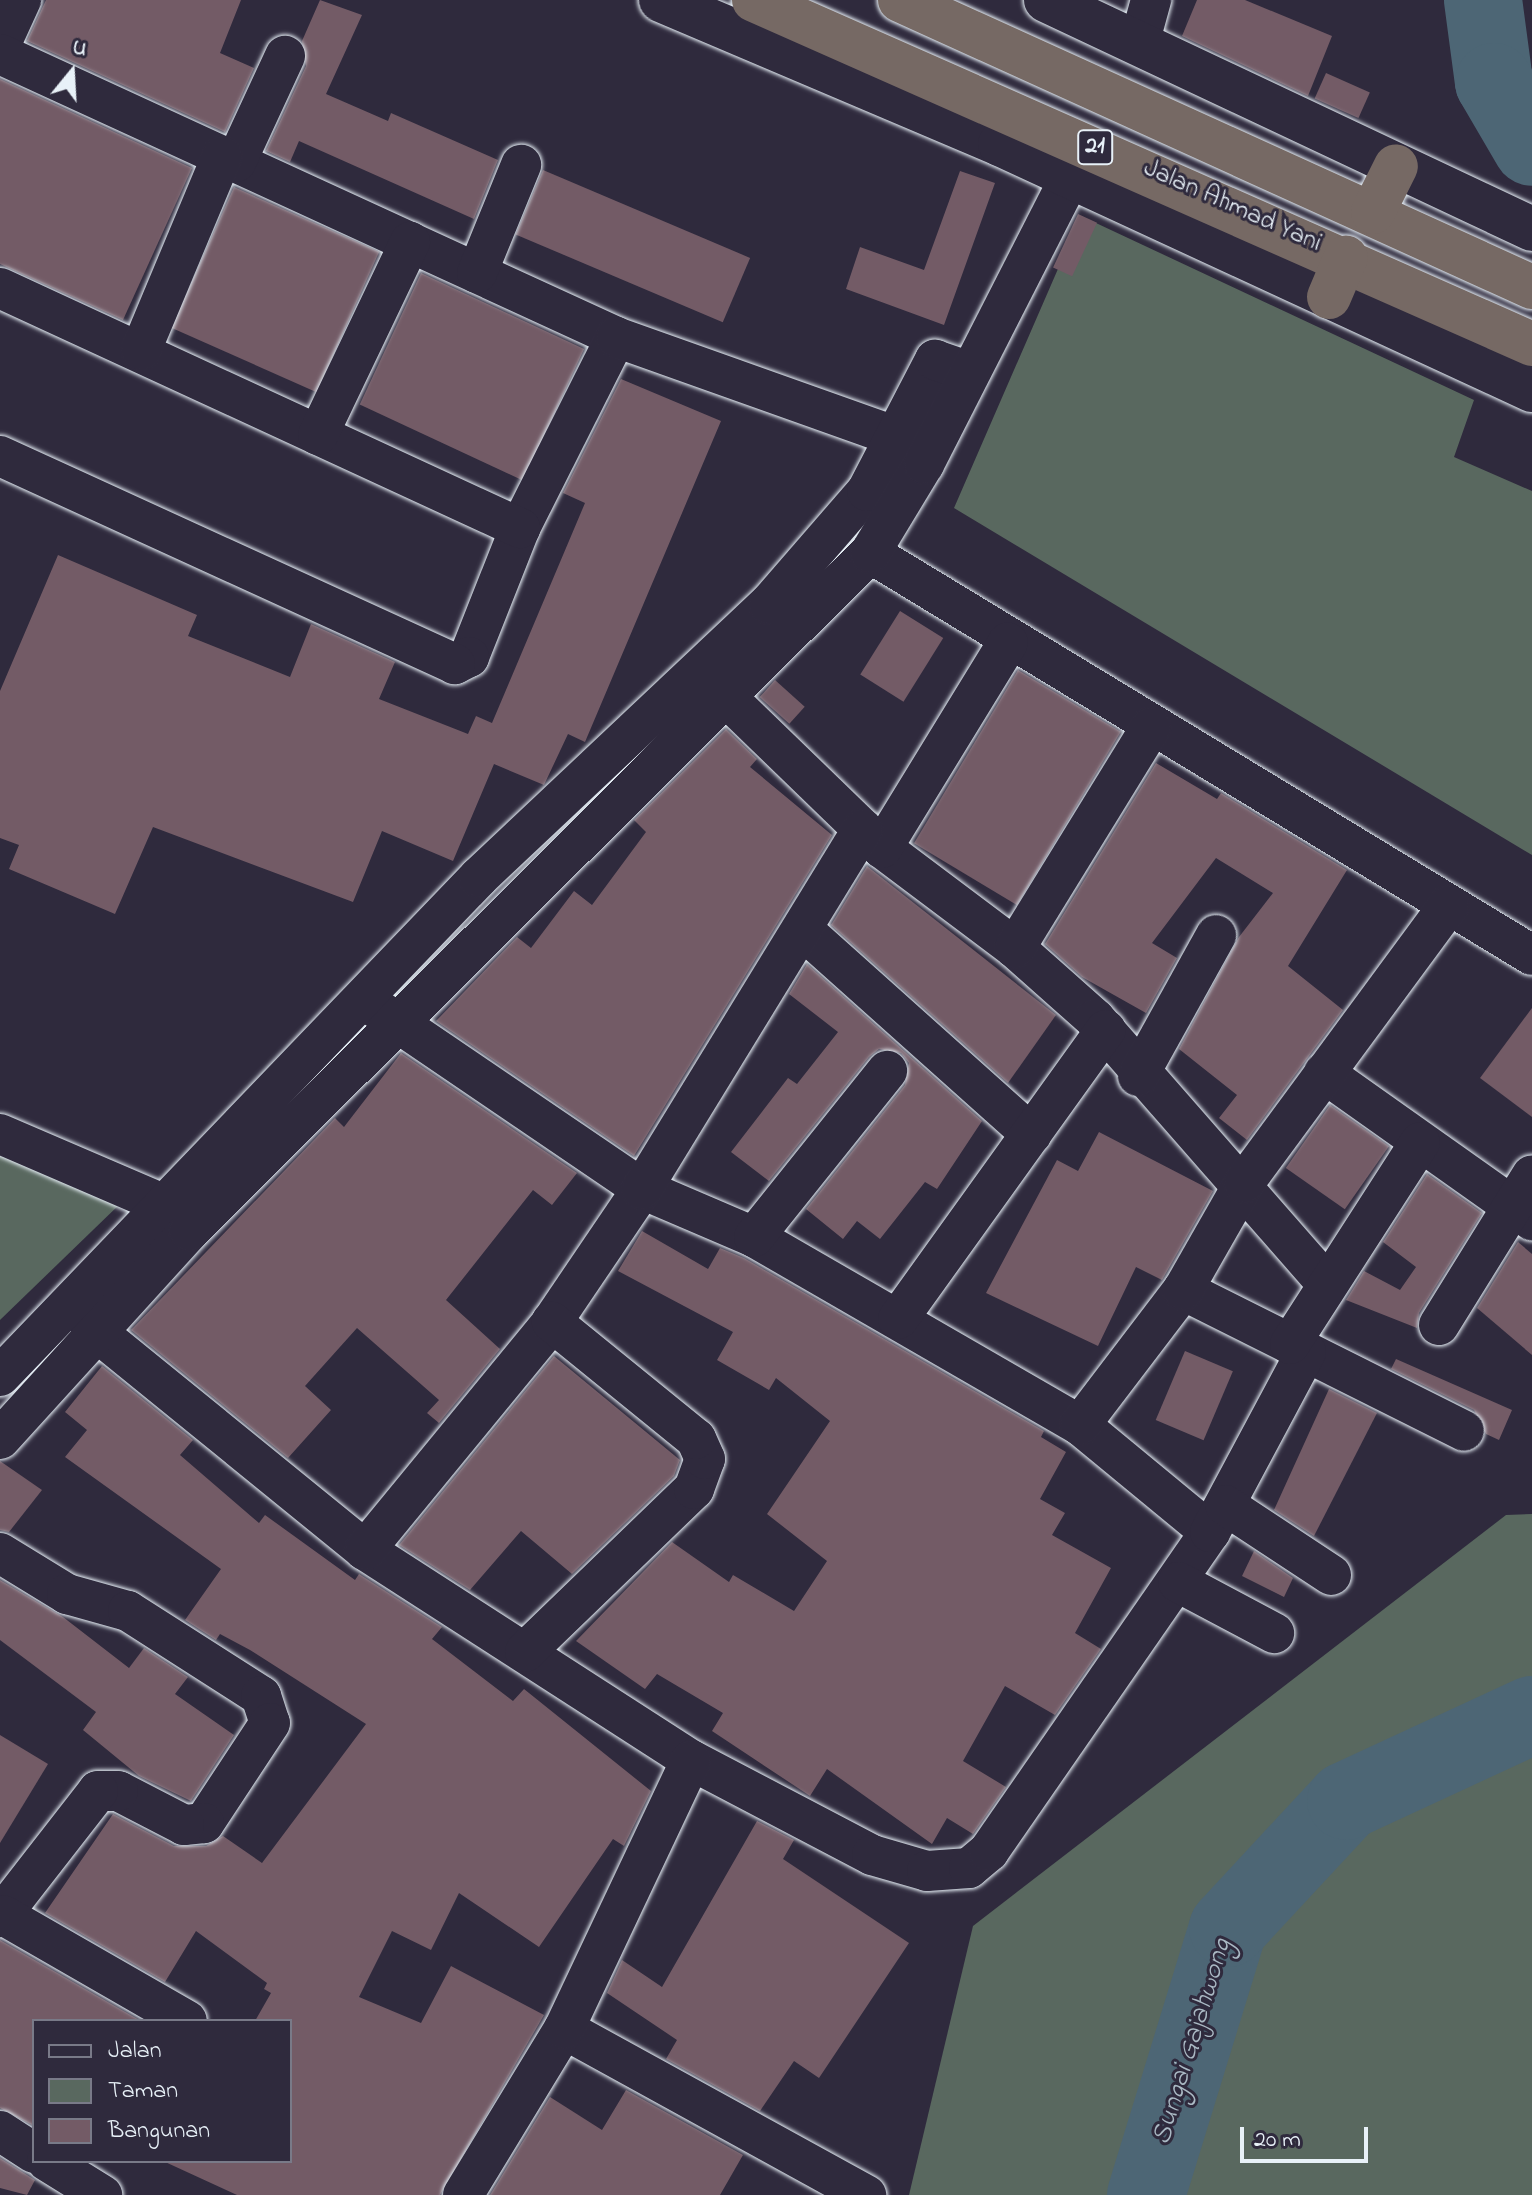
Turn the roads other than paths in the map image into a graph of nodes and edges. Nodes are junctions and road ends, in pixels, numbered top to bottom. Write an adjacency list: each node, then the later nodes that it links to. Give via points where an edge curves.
1 (21, 0): 8 (street)
2 (661, 0): 14 (street)
3 (754, 0): 18 (highway, Jalan Ahmad Yani / 21)
4 (900, 0): 15 (highway, Jalan Ahmad Yani / 21)
5 (1046, 0): 7 (street)
6 (1151, 0): 7 (street)
7 (1139, 44): 13 (street)
8 (0, 46)
9 (0, 54): 11 (street)
10 (285, 56): 11 (street)
11 (229, 159): 17 (street); 26 (street)
12 (521, 165): 19 (street)
13 (1396, 166): 15 (highway); 16 (street)
14 (1071, 176): 22 (street); 27 (street)
15 (1373, 212): 20 (highway, Jalan Ahmad Yani / 21)
16 (1532, 229)
17 (410, 242): 19 (street); 29 (street)
18 (1346, 257): 22 (highway); 23 (highway, Jalan Ahmad Yani / 21)
19 (477, 273): 24 (street)
20 (1532, 287)
21 (0, 288): 26 (street)
22 (1329, 297): 23 (street)
23 (1424, 317): 25 (highway, Jalan Ahmad Yani / 21); 28 (street)
24 (616, 337): 30 (street); 32 (street)
25 (1532, 344)
26 (141, 350): 29 (street)
27 (957, 368): 30 (street, via 935,360); 33 (street)
28 (1532, 390)
29 (318, 435): 32 (street)
30 (894, 436): 43 (street, via 867,491 769,604 479,877)
31 (0, 456): 32 (street, via 455,664 469,657)
32 (520, 528)
33 (870, 553): 34 (street); 35 (street)
34 (1008, 642): 36 (street); 37 (street)
35 (723, 694): 37 (street); 43 (street)
36 (1151, 727): 38 (street); 41 (street)
37 (872, 838): 39 (street); 41 (street)
38 (1449, 905): 42 (street); 46 (street)
39 (804, 931): 49 (street); 52 (street)
40 (1216, 935): 47 (street)
41 (1015, 948): 44 (street)
42 (1532, 955)
43 (379, 1011): 52 (street); 54 (street)
44 (1106, 1030): 47 (street); 49 (street)
45 (887, 1071): 55 (street)
46 (1324, 1073): 50 (street); 51 (street)
47 (1138, 1076): 51 (street)
48 (0, 1134): 54 (street)
49 (1031, 1134): 59 (street)
50 (1420, 1142): 53 (street); 56 (street)
51 (1244, 1183): 56 (street); 57 (street)
52 (642, 1189): 55 (street); 60 (street)
53 (1525, 1201): 61 (street)
54 (177, 1218): 58 (street)
55 (754, 1237): 59 (street)
56 (1327, 1284): 62 (street)
57 (1183, 1290): 62 (street); 64 (street)
58 (86, 1318): 63 (street); 66 (street); 68 (street)
59 (898, 1319): 64 (street)
60 (552, 1322): 68 (street); 73 (street, via 696,1439 705,1459 694,1489)
61 (1439, 1325)
62 (1298, 1348): 65 (street); 67 (street)
63 (0, 1376)
64 (1080, 1425): 67 (street)
65 (1464, 1431)
66 (0, 1439)
67 (1218, 1518): 70 (street); 71 (street)
68 (365, 1550): 73 (street)
69 (0, 1553): 75 (street, via 67,1594 128,1611 261,1696 270,1723 204,1823 184,1825 118,1791 98,1791)
70 (1331, 1575)
71 (1178, 1582): 72 (street); 74 (street, via 989,1851 969,1868 927,1871 872,1855)
72 (1274, 1633)
73 (525, 1652): 74 (street)
74 (691, 1760): 77 (street)
75 (2, 1916): 76 (street)
76 (183, 2019)
77 (564, 2029): 82 (street); 83 (street)
78 (0, 2131): 79 (street)
79 (32, 2152)
80 (50, 2163): 81 (street)
81 (102, 2195)
82 (463, 2195)
83 (866, 2195)

